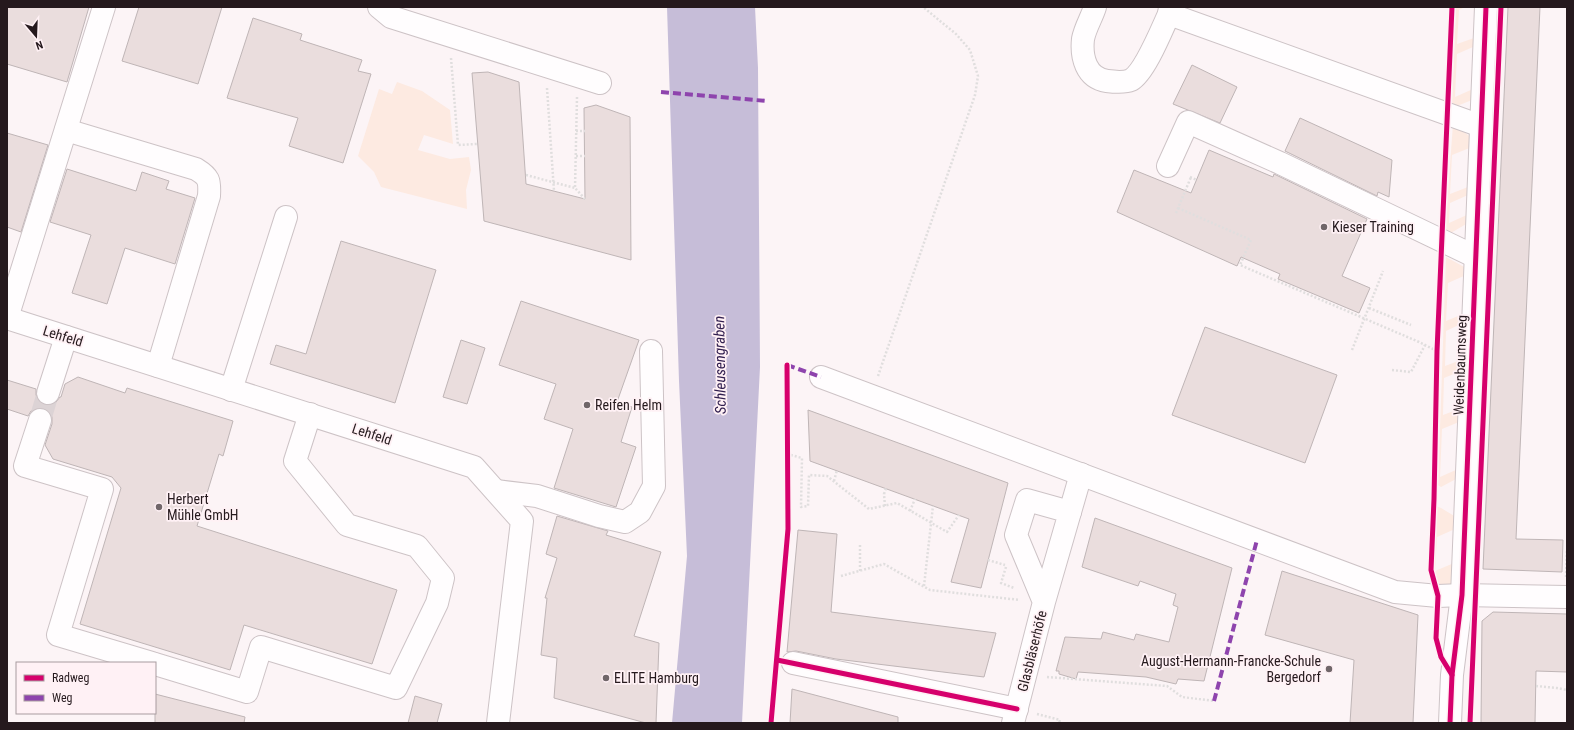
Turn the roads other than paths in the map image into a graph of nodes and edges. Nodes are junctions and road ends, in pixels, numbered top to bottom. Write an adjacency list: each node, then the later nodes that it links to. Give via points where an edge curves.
1 (104, 7): 8 (street)
2 (379, 7): 6 (street, via 391,17)
3 (1095, 7): 5 (street, via 1083,37 1083,56 1089,72 1103,81 1118,83 1131,80 1142,70)
4 (1486, 7): 7 (street, Weidenbaumsweg)
5 (1170, 10): 7 (street)
6 (600, 83)
7 (1481, 126): 11 (street, Weidenbaumsweg)
8 (66, 130): 12 (street); 15 (street, via 196,169 206,175 210,185 209,196)
9 (1168, 166): 11 (street, via 1188,122)
10 (286, 217): 17 (street)
11 (1476, 257): 24 (street, Weidenbaumsweg)
12 (7, 318): 13 (street, Lehfeld)
13 (66, 337): 15 (street, Lehfeld); 18 (street)
14 (651, 351): 22 (street, via 654,486 640,512 625,522 538,496)
15 (158, 366): 17 (street, Lehfeld)
16 (821, 377): 21 (street)
17 (232, 390): 19 (street, Lehfeld)
18 (48, 393)
19 (310, 414): 22 (street, Lehfeld, via 474,467); 29 (street, via 295,461 347,525 417,546 443,578 437,602 396,688 261,648 247,692)
20 (40, 420): 28 (street, via 25,466 102,489 58,634)
21 (1081, 474): 23 (street); 24 (street, via 1395,592 1438,596)
22 (496, 492): 31 (street, Lehfeld, via 522,521)
23 (1070, 512): 26 (street, Glasbläserhöfe); 26 (street, Glasbläserhöfe, via 1027,500 1016,534)
24 (1462, 595): 25 (street); 32 (street, Weidenbaumsweg, via 1452,675)
25 (1566, 597)
26 (1044, 602): 30 (street, Glasbläserhöfe)
27 (785, 658): 30 (street)
28 (149, 662)
29 (156, 664)
30 (1015, 716)
31 (498, 723)
32 (1450, 723)

